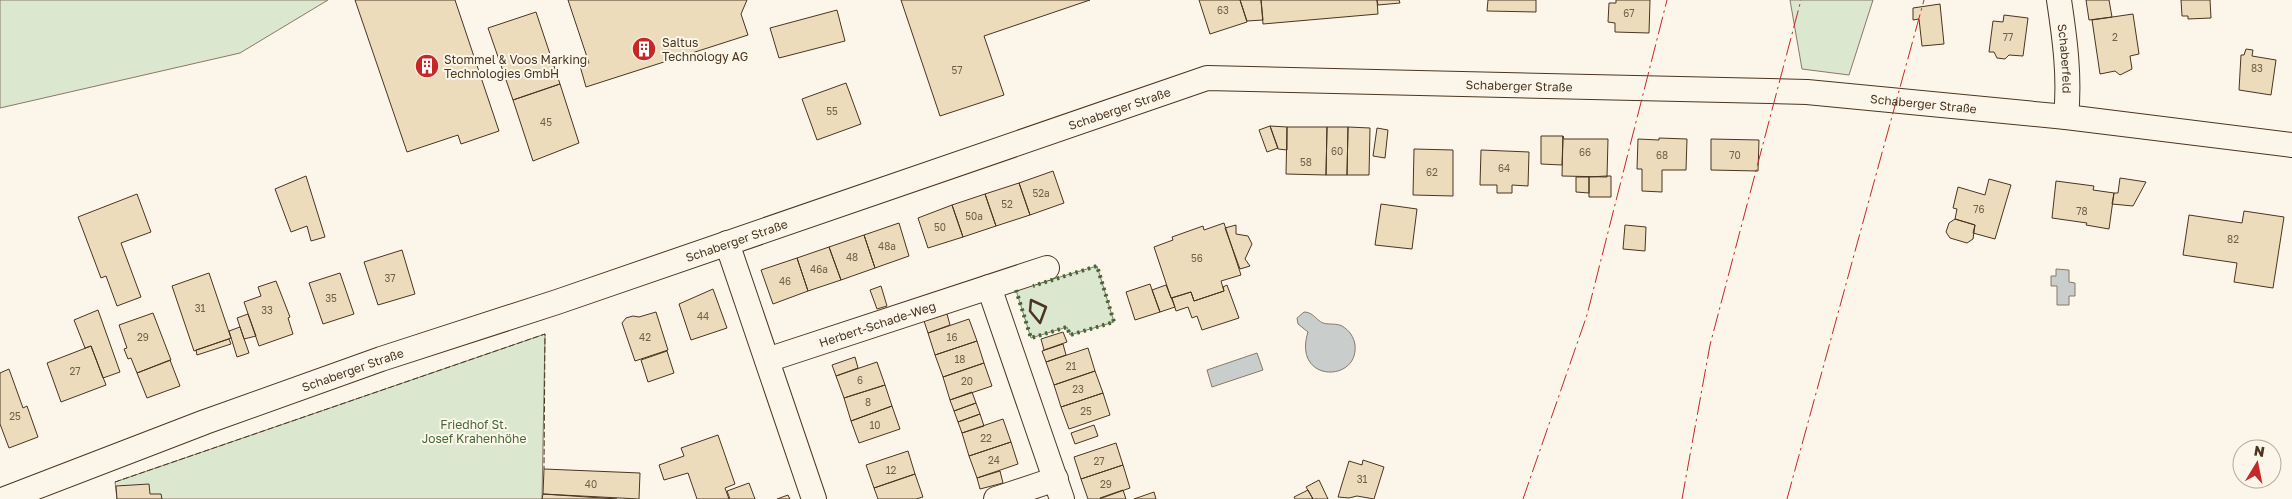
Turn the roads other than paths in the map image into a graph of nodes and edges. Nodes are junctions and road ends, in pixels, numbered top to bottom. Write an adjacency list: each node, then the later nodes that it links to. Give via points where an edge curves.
1 (2059, 0): 2 (street, Schaberfeld, via 2067,50 2069,84)
2 (2066, 117): 3 (street, Schaberger Straße); 4 (street, Schaberger Straße, via 1807,92 1207,78)
3 (2292, 145)
4 (727, 243): 7 (street); 9 (street, Schaberger Straße, via 381,359)
5 (1047, 268): 6 (street, Herbert-Schade-Weg)
6 (989, 287): 7 (street, Herbert-Schade-Weg); 8 (street)
7 (767, 360): 10 (street)
8 (1059, 489): 11 (street)
9 (5, 499)
10 (814, 499)
11 (996, 499)

